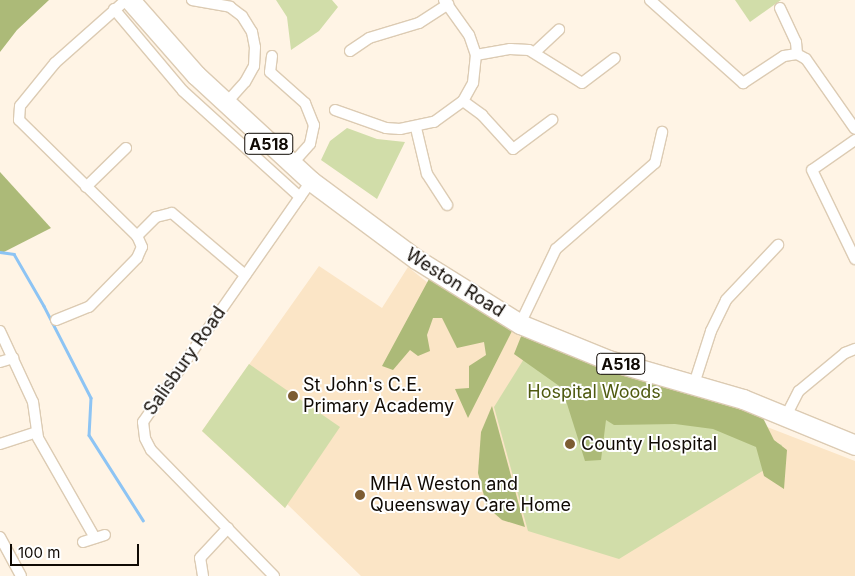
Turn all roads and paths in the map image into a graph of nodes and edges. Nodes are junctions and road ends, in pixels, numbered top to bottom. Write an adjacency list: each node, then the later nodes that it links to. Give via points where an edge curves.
1 (126, 0): 8 (street)
2 (130, 0): 17 (highway, Weston Road / A518)
3 (192, 0): 6 (street)
4 (650, 0): 12 (street, via 743,84 784,56)
5 (446, 2): 10 (street, via 419,24 368,38); 13 (street, via 470,35)
6 (232, 4): 17 (street, via 248,24 254,40 255,57 248,78)
7 (780, 8): 12 (street, via 796,42)
8 (114, 10): 27 (street, via 55,63 18,112 22,126); 28 (street, via 183,91)
9 (559, 30): 11 (street)
10 (350, 51)
11 (535, 52): 13 (street, via 510,49); 15 (street, via 582,83)
12 (797, 54): 21 (street, via 806,59)
13 (476, 55): 16 (street, via 473,84)
14 (272, 56): 25 (street, via 270,72 305,103 314,125 312,139)
15 (614, 58)
16 (463, 101): 19 (street, via 482,115 513,149); 20 (street, via 447,115)
17 (225, 104): 25 (highway, Weston Road / A518)
18 (335, 110): 20 (street, via 386,128)
19 (552, 120)
20 (416, 128): 29 (street, via 427,174)
21 (855, 129)
22 (662, 132): 35 (street, via 655,163 556,249)
23 (855, 140): 32 (street, via 812,170)
24 (126, 148): 27 (street)
25 (292, 164): 26 (highway, Weston Road / A518)
26 (311, 182): 28 (street, Salisbury Road); 35 (highway, Weston Road / A518, via 416,259)
27 (86, 187): 30 (street)
28 (300, 198): 33 (street, Salisbury Road)
29 (447, 205)
30 (137, 236): 33 (street, via 156,217 172,213); 34 (street, via 142,247 137,258 89,307)
31 (778, 245): 40 (street, via 726,300 711,331)
32 (855, 259)
33 (245, 275): 45 (street, Salisbury Road, via 148,412 143,430 151,450)
34 (56, 320)
35 (520, 324): 40 (highway, Weston Road / A518, via 608,360)
36 (0, 331): 38 (street)
37 (855, 349): 41 (street, via 799,391)
38 (13, 358): 39 (street); 42 (street, via 33,402)
39 (0, 362)
40 (694, 384): 41 (highway, Weston Road / A518)
41 (786, 416): 44 (highway, Weston Road / A518)
42 (36, 432): 43 (street); 47 (street, via 100,536)
43 (0, 444)
44 (855, 445)
45 (228, 528): 49 (street, via 200,558); 50 (street, Salisbury Road)
46 (0, 537): 48 (street)
47 (83, 542)
48 (22, 576)
49 (203, 576)
50 (274, 576)

